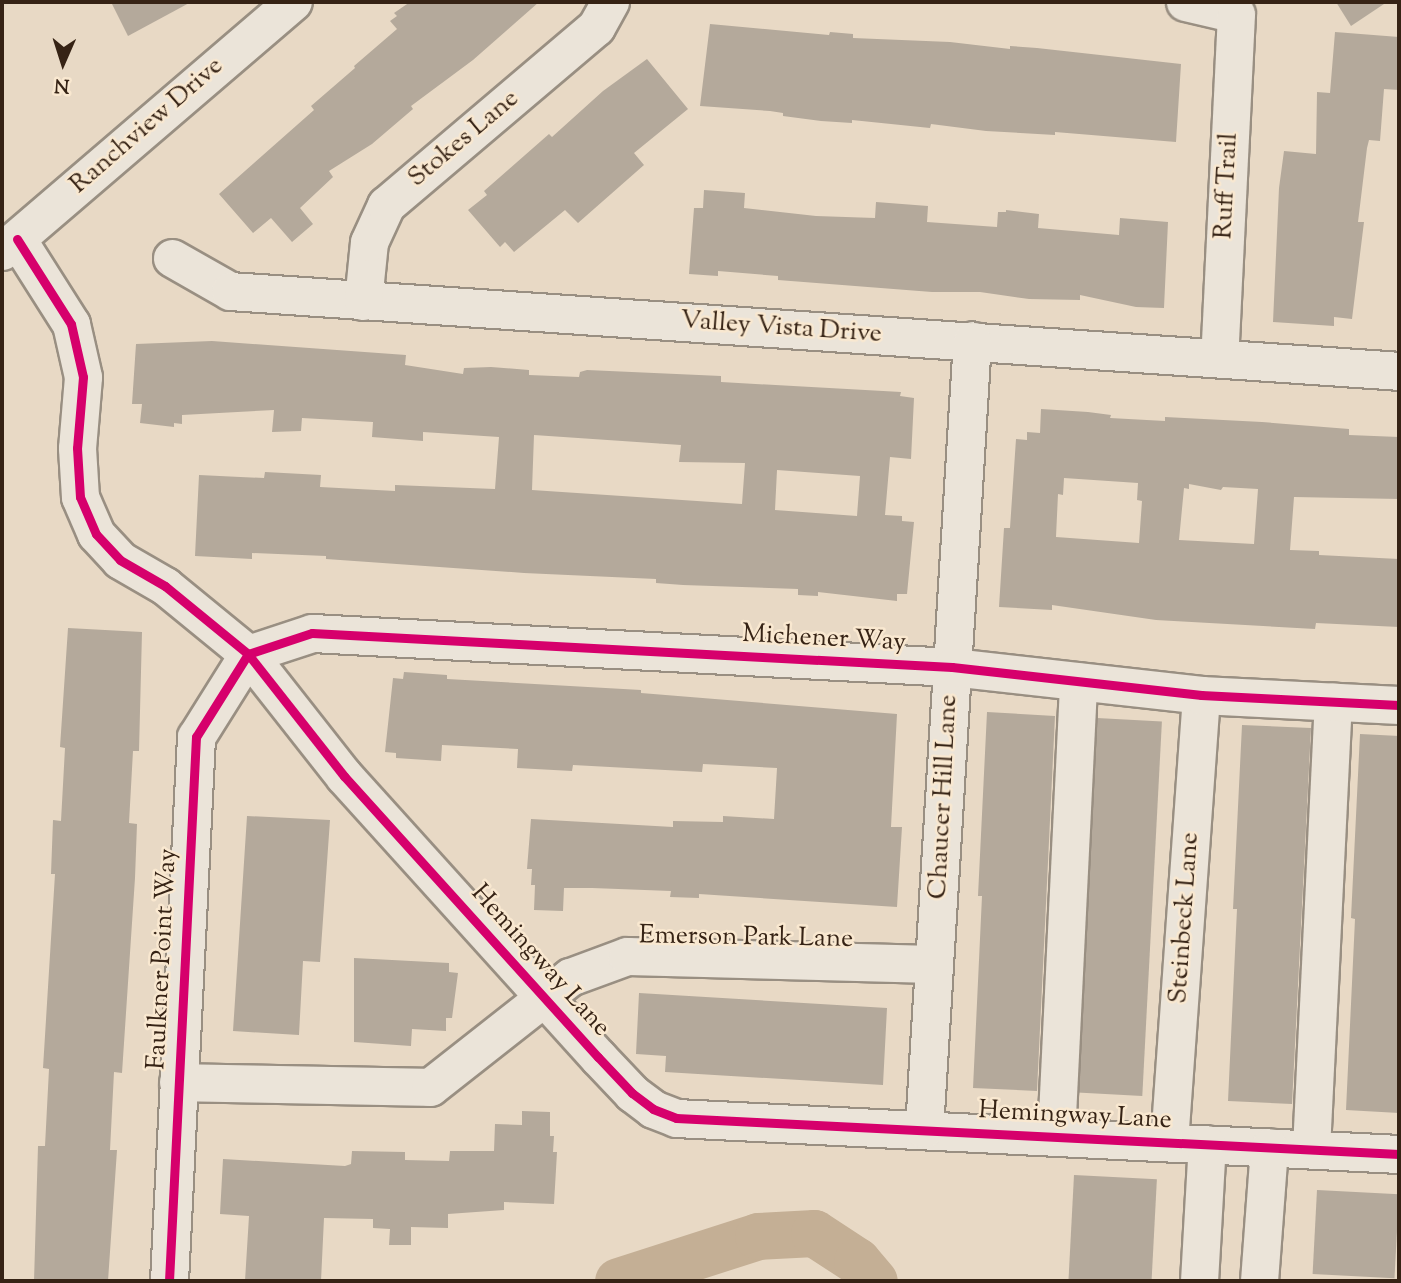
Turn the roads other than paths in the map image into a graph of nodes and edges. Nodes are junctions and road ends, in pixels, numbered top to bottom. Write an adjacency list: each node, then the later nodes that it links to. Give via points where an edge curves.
1 (610, 2): 6 (street, Stokes Lane, via 596,27 386,205 369,242)
2 (1185, 2): 8 (street, Ruff Trail, via 1236,14)
3 (289, 3): 4 (street, Ranchview Drive)
4 (9, 245): 10 (street, Hemingway Lane, via 71,324 83,377 77,448 80,497 96,534 120,560 165,586)
5 (172, 258): 6 (street, Valley Vista Drive, via 230,291)
6 (363, 301): 7 (street, Valley Vista Drive)
7 (972, 340): 8 (street, Valley Vista Drive); 11 (street, Chaucer Hill Lane)
8 (1219, 358): 9 (street, Valley Vista Drive)
9 (1399, 371)
10 (248, 654): 11 (street, Michener Way, via 312,633); 17 (street, Hemingway Lane, via 344,776); 18 (street, Faulkner Point Way, via 196,737)
11 (952, 667): 12 (street, Michener Way); 16 (street, Chaucer Hill Lane)
12 (1078, 682): 13 (street, Michener Way); 20 (street)
13 (1200, 695): 14 (street, Michener Way); 21 (street, Steinbeck Lane)
14 (1333, 702): 15 (street, Michener Way); 24 (street)
15 (1399, 705)
16 (934, 964): 17 (street, Emerson Park Lane, via 627,956 570,977); 19 (street, Chaucer Hill Lane)
17 (544, 997): 18 (street, Emerson Park Lane, via 430,1087); 19 (street, Hemingway Lane, via 632,1093 653,1110 676,1118)
18 (178, 1082): 26 (street, Faulkner Point Way)
19 (925, 1129): 20 (street, Hemingway Lane)
20 (1056, 1136): 21 (street, Hemingway Lane)
21 (1169, 1142): 22 (street, Hemingway Lane)
22 (1207, 1144): 23 (street, Hemingway Lane); 27 (street)
23 (1269, 1147): 24 (street, Hemingway Lane); 28 (street)
24 (1311, 1149): 25 (street, Hemingway Lane)
25 (1399, 1154)
26 (169, 1281)
27 (1199, 1281)
28 (1259, 1281)

